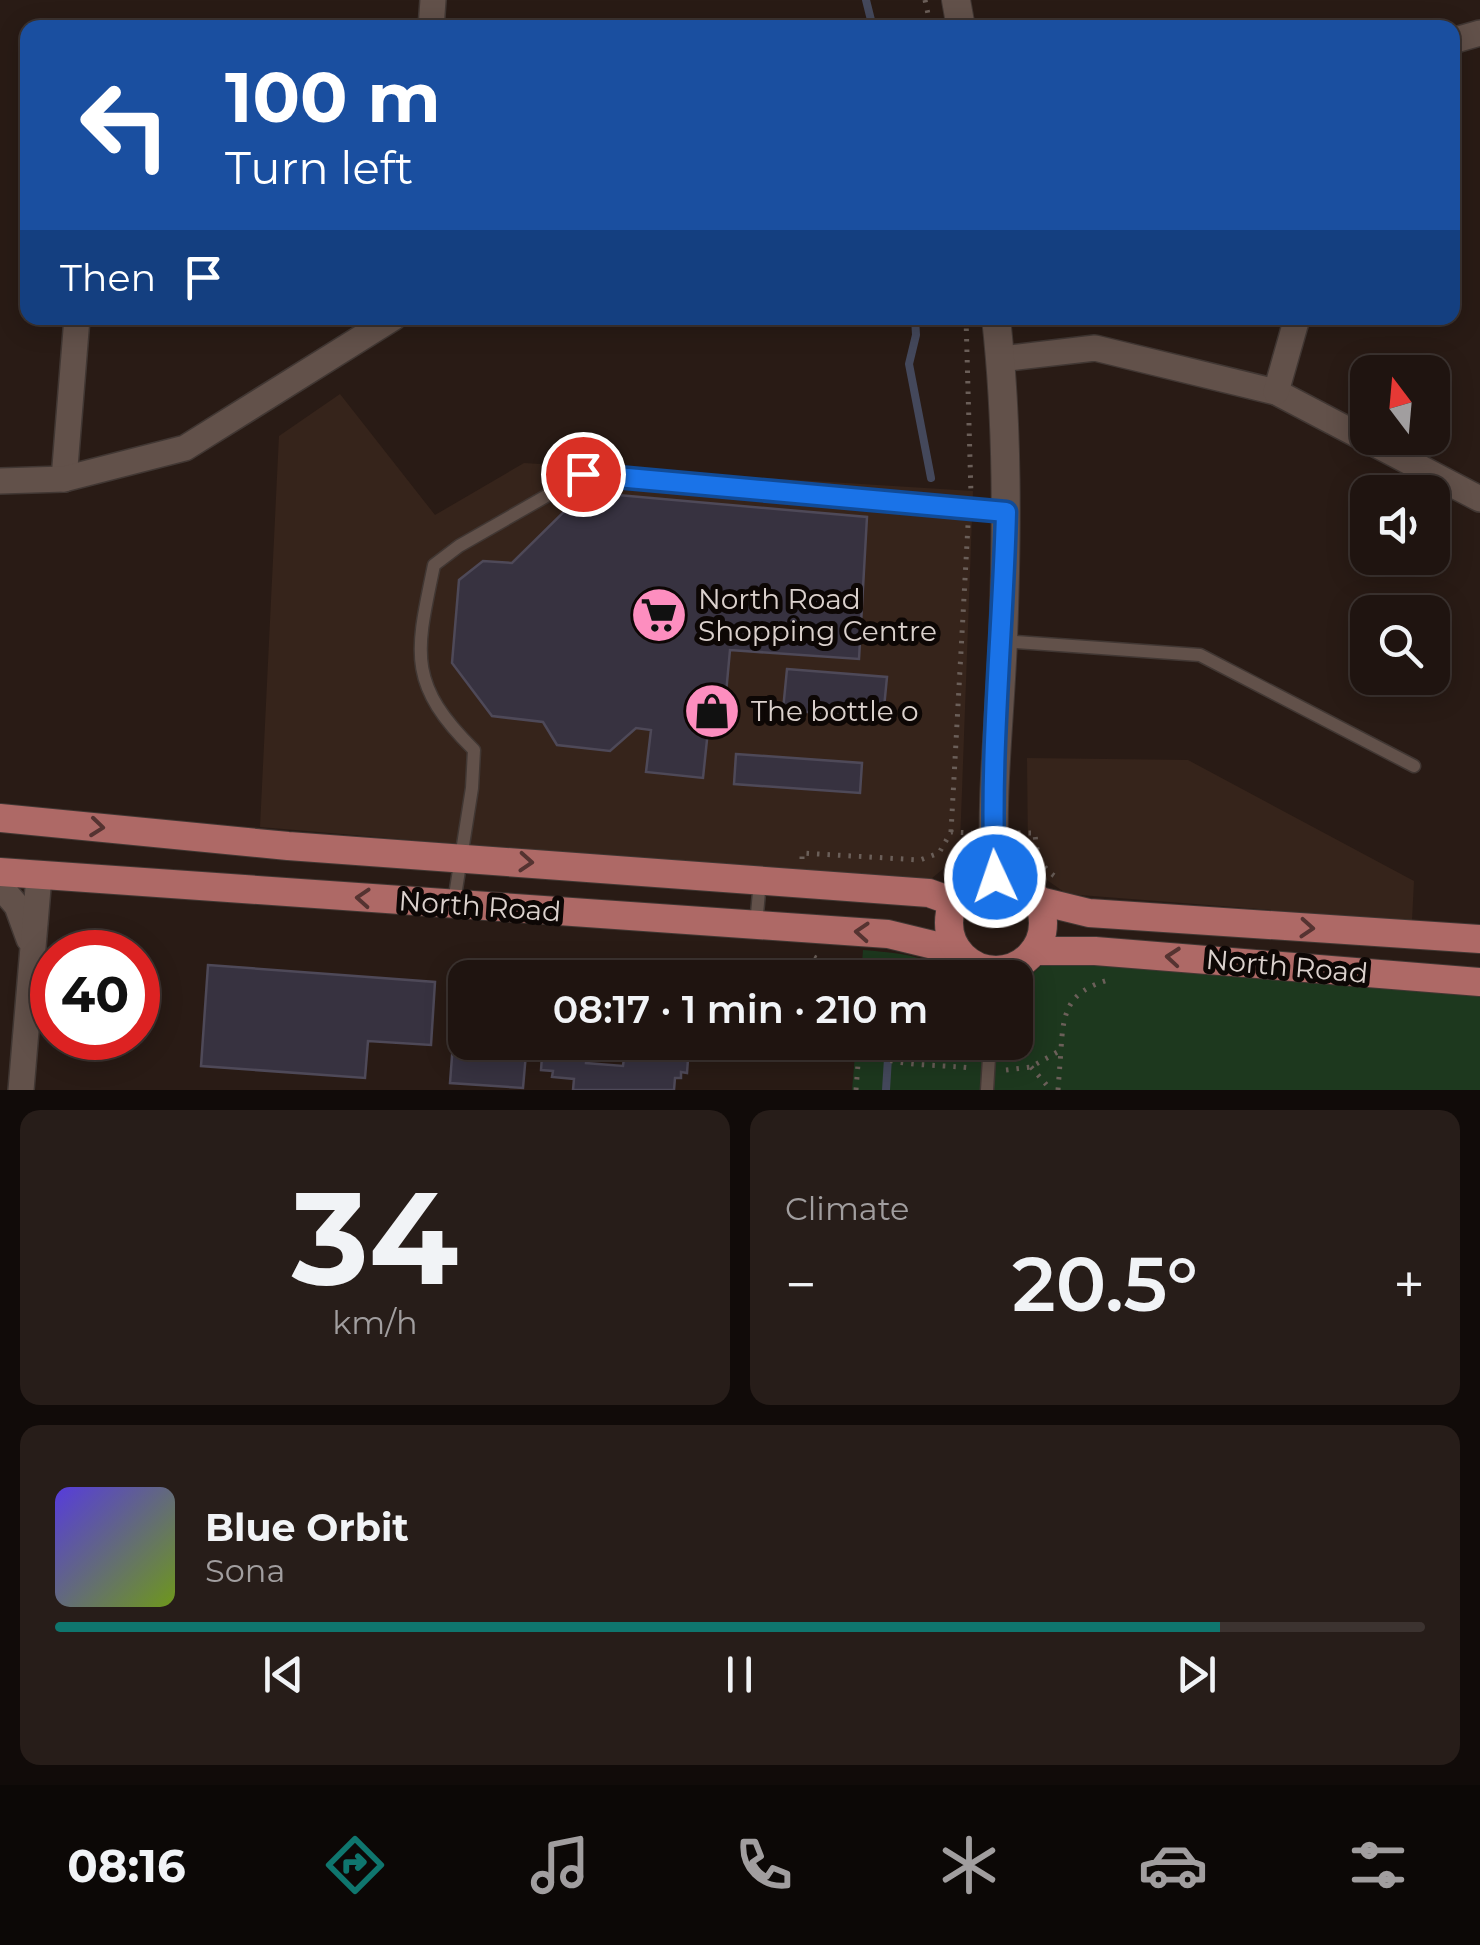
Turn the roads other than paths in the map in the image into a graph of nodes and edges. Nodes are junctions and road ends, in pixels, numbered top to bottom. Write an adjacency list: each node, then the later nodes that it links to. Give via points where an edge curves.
1 (76, 325): 7 (street)
2 (382, 325): 7 (street, via 185,448)
3 (997, 325): 5 (street)
4 (1295, 325): 6 (street)
5 (1001, 359): 6 (street, via 1095,348); 10 (street)
6 (1276, 392): 9 (street)
7 (64, 479): 8 (street)
8 (0, 481)
9 (1480, 499)
10 (1006, 512): 11 (street); 14 (lane, via 583,474 459,546 434,565 420,647 421,677 443,720 474,750)
11 (1002, 641): 12 (lane, via 1200,655); 17 (street)
12 (1414, 766)
13 (0, 818): 14 (main road, North Road, one-way to 14)
14 (462, 858): 18 (main road, North Road, one-way to 18); 22 (lane)
15 (0, 872): 16 (main road, North Road)
16 (39, 876): 22 (main road, North Road, one-way to 16); 24 (street)
17 (995, 877): 20 (main road, via 1018,882); 21 (main road, via 975,882)
18 (760, 879): 21 (main road, North Road, via 929,893); 23 (lane)
19 (0, 886): 25 (street, via 17,906)
20 (1036, 900): 26 (main road, North Road, one-way to 26, via 1089,913); 28 (main road, via 1043,926)
21 (954, 902): 27 (main road, via 949,927)
22 (454, 904): 23 (main road, North Road)
23 (756, 925): 27 (main road, North Road, one-way to 23, via 888,934)
24 (34, 930)
25 (30, 940)
26 (1480, 940)
27 (958, 951): 29 (main road)
28 (1034, 951): 30 (main road); 31 (main road, North Road, one-way to 28)
29 (968, 960)
30 (1024, 960)
31 (1480, 982)
32 (30, 984): 34 (street)
33 (989, 1060): 35 (lane)
34 (21, 1090)
35 (986, 1090)

